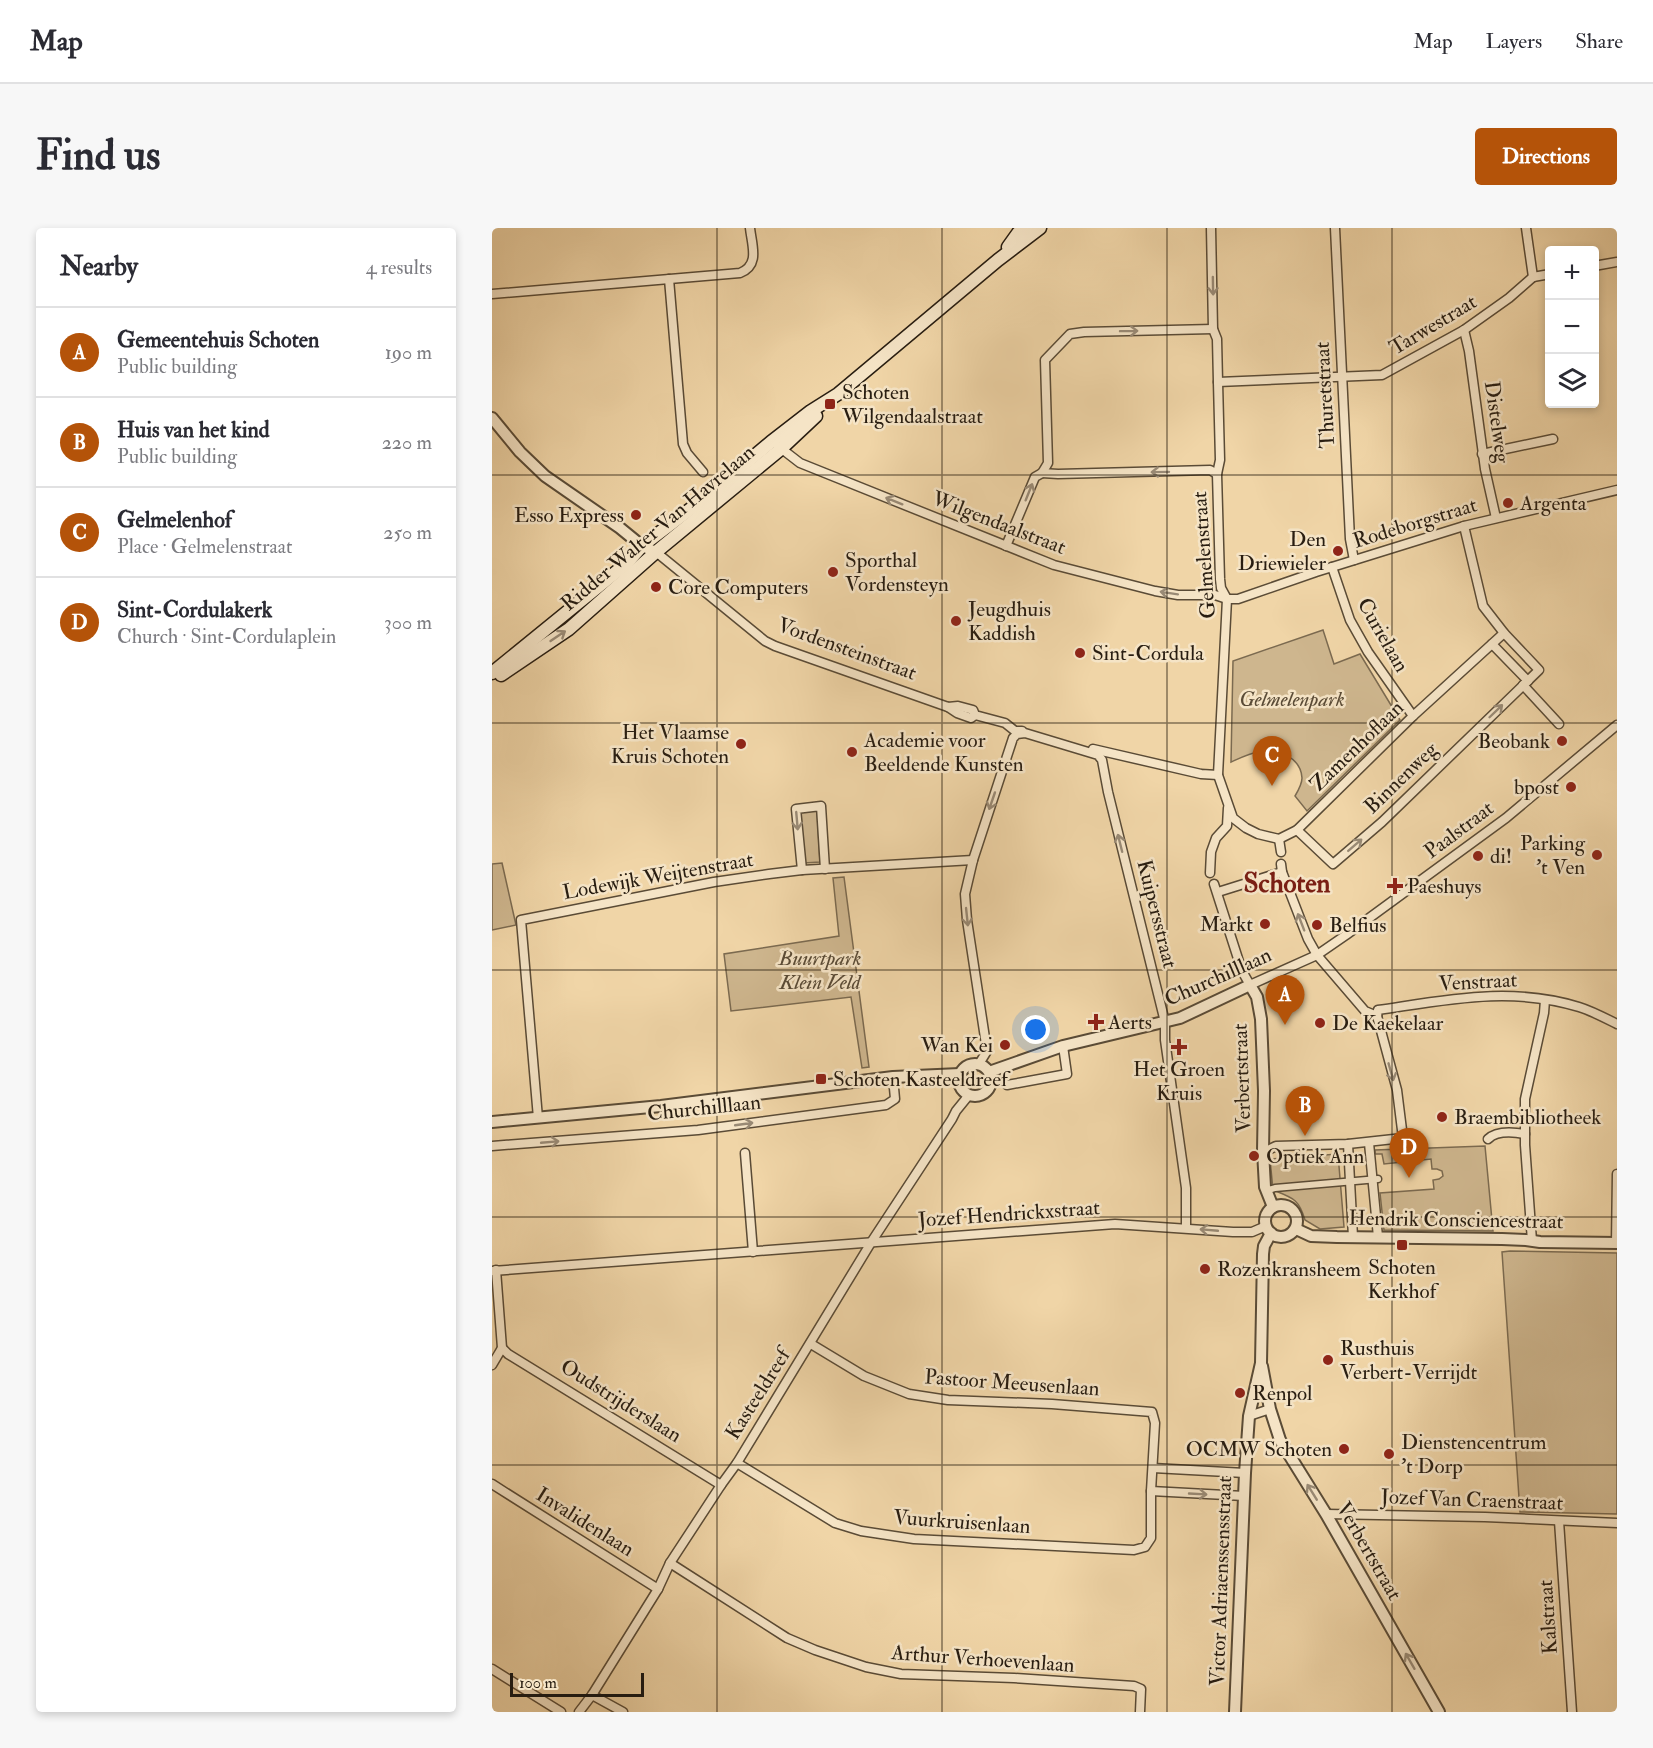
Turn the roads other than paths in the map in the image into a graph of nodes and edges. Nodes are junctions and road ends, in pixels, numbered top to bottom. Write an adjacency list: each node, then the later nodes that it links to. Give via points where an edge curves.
1 (750, 228): 12 (street, via 753,257 747,270)
2 (1025, 228): 7 (main road, Ridder Walter Van Havrelaan)
3 (1040, 228): 7 (main road, Ridder Walter Van Havrelaan)
4 (1211, 228): 14 (street, Gelmelenstraat, one-way to 14)
5 (1335, 228): 16 (street, Thuretstraat)
6 (1527, 228): 11 (street)
7 (998, 260): 18 (main road, Ridder Walter Van Havrelaan)
8 (1617, 262): 9 (street)
9 (1599, 265)
10 (1545, 275): 11 (street)
11 (1533, 277): 15 (street, Tarwestraat)
12 (669, 279): 13 (street); 24 (street, via 683,444)
13 (492, 294)
14 (1214, 329): 17 (street, Gelmelenstraat); 25 (street, one-way to 14, via 1048,463 1045,360 1070,334)
15 (1464, 330): 16 (street, Tarwestraat, via 1382,375); 23 (street, Distelweg)
16 (1342, 377): 17 (street, Tarwestraat); 33 (street, Thuretstraat)
17 (1218, 382): 26 (street, Gelmelenstraat)
18 (838, 393): 21 (main road, Ridder Walter Van Havrelaan); 22 (main road, Ridder Walter Van Havrelaan)
19 (492, 418): 30 (street, Vordensteinstraat, via 545,476)
20 (1553, 439): 23 (street)
21 (771, 442): 22 (street, Wilgendaalstraat); 30 (main road, Ridder Walter Van Havrelaan)
22 (782, 448): 31 (street, Wilgendaalstraat, one-way to 22, via 800,463); 32 (main road, Ridder Walter Van Havrelaan)
23 (1482, 454): 28 (street, Distelweg)
24 (703, 472)
25 (1042, 473): 26 (street, one-way to 25); 31 (street, one-way to 25, via 1035,477)
26 (1217, 474): 35 (street, Gelmelenstraat, via 1221,588)
27 (1617, 490): 28 (street, Rodeborgstraat)
28 (1496, 518): 29 (street, Rodeborgstraat)
29 (1464, 526): 33 (street, Rodeborgstraat); 36 (street, via 1483,606)
30 (642, 546): 32 (street, Vordensteinstraat); 38 (main road, Ridder Walter Van Havrelaan, via 626,564)
31 (1006, 546): 35 (street, Wilgendaalstraat, one-way to 31, via 1215,595 1178,595 1120,582 1054,565)
32 (656, 552): 39 (main road, Ridder Walter Van Havrelaan, one-way to 32, via 569,629); 44 (street, Vordensteinstraat, via 765,641 948,707 973,710 975,715 1005,723 1015,731)
33 (1354, 560): 34 (street, Rodeborgstraat)
34 (1332, 567): 35 (street, Rodeborgstraat); 41 (street, Curielaan, via 1350,620)
35 (1227, 599): 44 (street, Gelmelenstraat)
36 (1504, 633): 37 (street, Zamenhoflaan); 40 (street, via 1539,670)
37 (1492, 644): 40 (street); 41 (street, Zamenhoflaan)
38 (492, 673)
39 (492, 680)
40 (1526, 683): 42 (street); 46 (street, Binnenweg, one-way to 40, via 1333,864)
41 (1413, 716): 46 (street, Zamenhoflaan)
42 (1559, 724)
43 (1616, 729): 53 (street, Paalstraat, via 1506,818)
44 (1218, 775): 45 (street, Gelmelenstraat)
45 (1229, 808): 47 (street, via 1233,818 1246,828); 52 (street, via 1227,826 1216,838 1211,852)
46 (1297, 830): 47 (street, Zamenhoflaan)
47 (1279, 839): 48 (street)
48 (1281, 852)
49 (973, 860): 50 (street, Lodewijk Weijtenstraat); 57 (street, Kuipersstraat, one-way to 49, via 1098,755 1017,734); 60 (street, one-way to 60, via 965,894 987,1051)
50 (825, 869): 51 (street, Lodewijk Weijtenstraat); 51 (street, one-way to 51, via 821,806 796,809)
51 (802, 870): 66 (street, Lodewijk Weijtenstraat, via 714,882 521,920)
52 (1210, 873)
53 (1317, 955): 54 (street, Churchilllaan); 54 (street, one-way to 54, via 1282,868 1216,888); 56 (street, via 1365,1011)
54 (1250, 985): 57 (street, Churchilllaan); 73 (street, Verbertstraat, via 1261,1019)
55 (1545, 1000): 56 (street, Venstraat, via 1510,995 1470,996 1378,1010); 58 (street, Venstraat, via 1580,1008); 68 (street, via 1525,1099)
56 (1377, 1016): 70 (street, one-way to 70, via 1396,1090 1403,1138)
57 (1165, 1022): 59 (street, Churchilllaan); 80 (street, Kuipersstraat, via 1186,1188)
58 (1617, 1024)
59 (1063, 1046): 61 (street, Churchilllaan); 64 (street, via 1067,1074)
60 (979, 1064): 61 (street); 62 (street, via 968,1066)
61 (989, 1072): 65 (street, via 989,1088 980,1095)
62 (960, 1074): 63 (street, Churchilllaan); 65 (street, via 961,1088)
63 (893, 1077): 66 (street, Churchilllaan); 72 (street, Churchilllaan, one-way to 63, via 698,1130 886,1105 895,1099)
64 (1007, 1085)
65 (969, 1095): 85 (street, Kasteeldreef)
66 (538, 1118): 67 (street, Churchilllaan)
67 (492, 1122)
68 (1525, 1134): 69 (street, via 1506,1132); 86 (street)
69 (1488, 1139)
70 (1370, 1143): 71 (street); 76 (street)
71 (1348, 1144): 73 (street, via 1276,1146); 77 (street)
72 (492, 1146)
73 (1263, 1151): 78 (street, Verbertstraat)
74 (746, 1153): 88 (street)
75 (1617, 1174): 87 (street)
76 (1375, 1180): 77 (street); 84 (street)
77 (1349, 1182): 78 (street); 83 (street)
78 (1266, 1191): 79 (street, Verbertstraat)
79 (1273, 1207): 81 (street, via 1283,1204 1293,1209 1298,1218); 82 (street, Verbertstraat, via 1266,1215)
80 (1186, 1228): 82 (street, Jozef Hendrickxstraat, one-way to 80); 85 (street, Jozef Hendrickxstraat, via 1115,1224)
81 (1296, 1229): 82 (street, via 1282,1237); 83 (street, Hendrik Consciencestraat, via 1311,1236)
82 (1268, 1230): 92 (street, Verbertstraat, via 1263,1254)
83 (1353, 1237): 84 (street, Hendrik Consciencestraat)
84 (1378, 1237): 86 (street, Hendrik Consciencestraat)
85 (872, 1241): 88 (street, Jozef Hendrickxstraat); 90 (street, Kasteeldreef)
86 (1532, 1241): 87 (street, Hendrik Consciencestraat)
87 (1616, 1243)
88 (753, 1252): 89 (street, Jozef Hendrickxstraat)
89 (494, 1270): 91 (street)
90 (811, 1344): 95 (street, Pastoor Meeusenlaan, via 864,1376 909,1394 948,1400); 97 (street, Kasteeldreef)
91 (502, 1348): 93 (street); 101 (street, Oudstrijderslaan)
92 (1261, 1363): 94 (street, Verbertstraat); 96 (street, Verbertstraat)
93 (492, 1365)
94 (1270, 1409): 96 (street); 104 (street, Verbertstraat, one-way to 94, via 1280,1440)
95 (1152, 1412): 98 (street, Vuurkruisenlaan)
96 (1249, 1416): 99 (street, Victor Adriaenssensstraat)
97 (737, 1463): 101 (street, Kasteeldreef); 102 (street, Vuurkruisenlaan, via 835,1523 914,1539 1134,1550 1145,1547 1151,1538)
98 (1153, 1468): 99 (street); 102 (street, Vuurkruisenlaan)
99 (1245, 1473): 103 (street, Victor Adriaenssensstraat)
100 (492, 1484): 108 (street, Invalidenlaan)
101 (721, 1485): 107 (street, Kasteeldreef)
102 (1151, 1491): 103 (street, one-way to 103)
103 (1244, 1496): 115 (street, Victor Adriaenssensstraat)
104 (1326, 1514): 105 (street, Jozef Van Craenstraat); 116 (street, Verbertstraat, one-way to 104)
105 (1559, 1521): 106 (street, Jozef Van Craenstraat); 117 (street, Kalstraat)
106 (1617, 1523)
107 (670, 1563): 108 (street, Kasteeldreef); 114 (street, Arthur Verhoevenlaan, via 788,1638 866,1667 901,1674 1134,1686 1141,1689)
108 (658, 1589): 110 (street, Kasteeldreef)
109 (492, 1669): 111 (street)
110 (592, 1695): 112 (street, Kasteeldreef); 113 (street)
111 (561, 1712)
112 (579, 1712)
113 (622, 1712)
114 (1140, 1712)
115 (1235, 1712)
116 (1439, 1712)
117 (1572, 1712)

